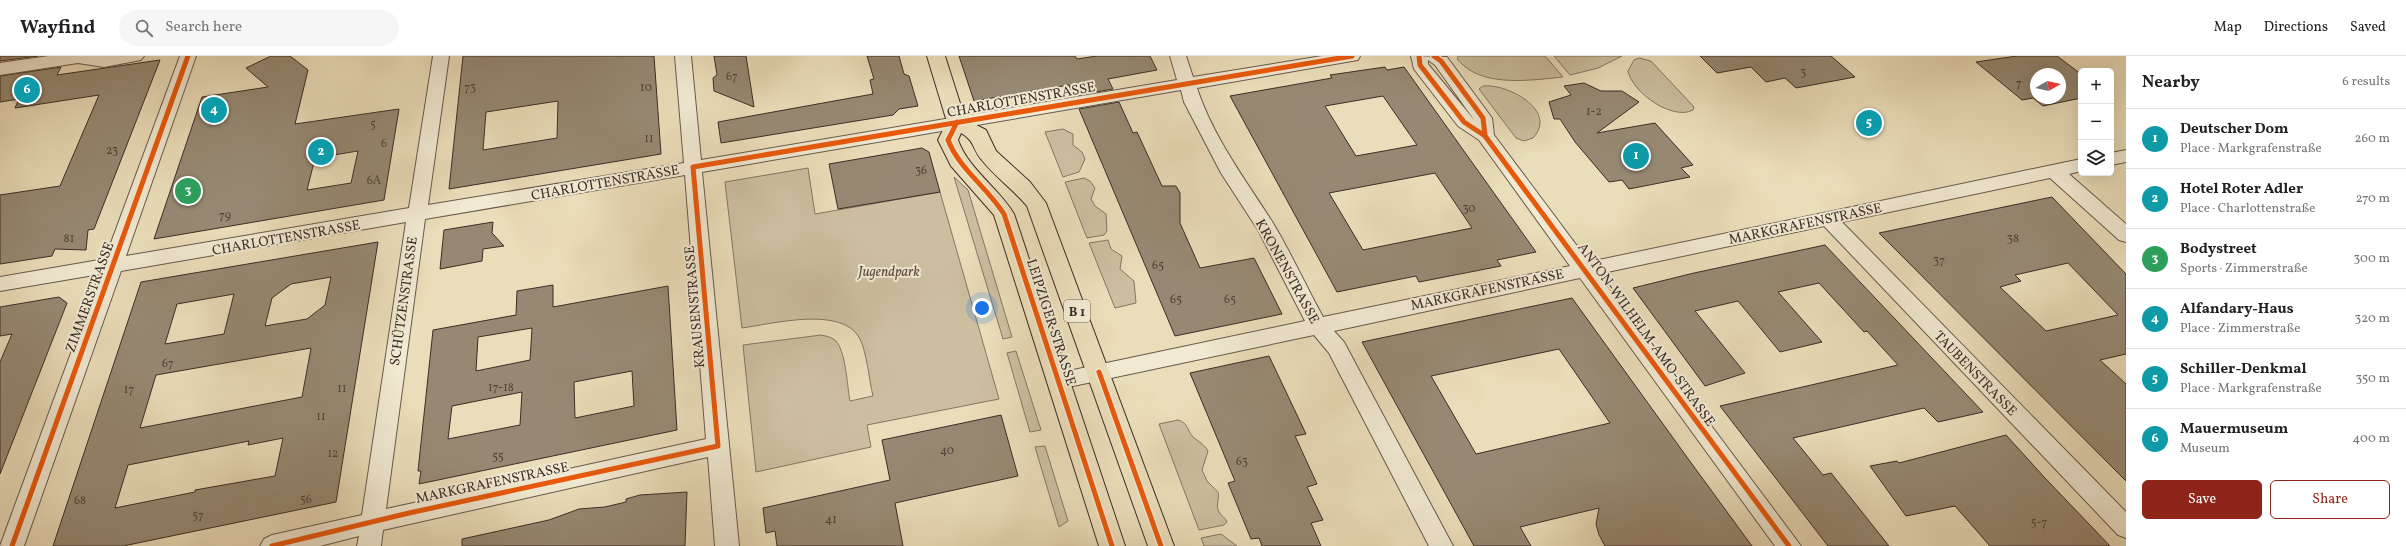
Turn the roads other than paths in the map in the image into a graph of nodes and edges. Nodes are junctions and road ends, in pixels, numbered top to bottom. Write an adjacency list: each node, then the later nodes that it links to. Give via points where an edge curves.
1 (135, 56): 10 (street, via 104,60)
2 (188, 56): 23 (street, ZIMMERSTRASSE)
3 (441, 56): 20 (street, SCHÜTZENSTRASSE)
4 (683, 56): 18 (street, KRAUSENSTRASSE)
5 (936, 56): 13 (main road)
6 (1178, 56): 12 (street, KRONENSTRASSE)
7 (1352, 56): 12 (street, CHARLOTTENSTRASSE)
8 (1419, 56): 14 (street, ANTON-WILHELM-AMO-STRASSE, via 1420,64 1464,122)
9 (1434, 56): 14 (street, ANTON-WILHELM-AMO-STRASSE, via 1441,61 1483,118)
10 (83, 57): 11 (street)
11 (0, 69)
12 (1188, 83): 13 (street, CHARLOTTENSTRASSE); 26 (street, KRONENSTRASSE, via 1193,102 1230,173 1266,228)
13 (956, 122): 18 (street, CHARLOTTENSTRASSE); 27 (main road, LEIPZIGER STRASSE / B 1, via 980,135 988,155 1023,187 1036,203); 28 (main road, LEIPZIGER STRASSE, via 948,140 952,152 964,170 997,200 1004,214)
14 (1486, 136): 24 (street, ANTON-WILHELM-AMO-STRASSE)
15 (2126, 156): 16 (street)
16 (2114, 158)
17 (2078, 166): 19 (street, MARKGRAFENSTRASSE)
18 (694, 167): 20 (street, CHARLOTTENSTRASSE); 29 (street, KRAUSENSTRASSE)
19 (2054, 171): 21 (street, MARKGRAFENSTRASSE); 22 (street)
20 (416, 215): 23 (street, CHARLOTTENSTRASSE); 30 (street, SCHÜTZENSTRASSE)
21 (1827, 218): 24 (street, MARKGRAFENSTRASSE); 31 (street, TAUBENSTRASSE)
22 (2126, 235)
23 (113, 265): 25 (street, CHARLOTTENSTRASSE); 32 (street, ZIMMERSTRASSE)
24 (1584, 269): 26 (street, MARKGRAFENSTRASSE); 39 (street, ANTON-WILHELM-AMO-STRASSE)
25 (0, 284)
26 (1317, 325): 27 (street, MARKGRAFENSTRASSE); 38 (street, KRONENSTRASSE, via 1337,348)
27 (1099, 372): 28 (street, MARKGRAFENSTRASSE); 37 (main road, LEIPZIGER STRASSE / B 1)
28 (1059, 381): 36 (main road, LEIPZIGER STRASSE)
29 (718, 446): 30 (street, MARKGRAFENSTRASSE); 35 (street, KRAUSENSTRASSE)
30 (372, 522): 33 (street, MARKGRAFENSTRASSE); 34 (street, SCHÜTZENSTRASSE)
31 (2126, 528)
32 (12, 546)
33 (272, 546)
34 (369, 546)
35 (727, 546)
36 (1112, 546)
37 (1161, 546)
38 (1441, 546)
39 (1789, 546)

